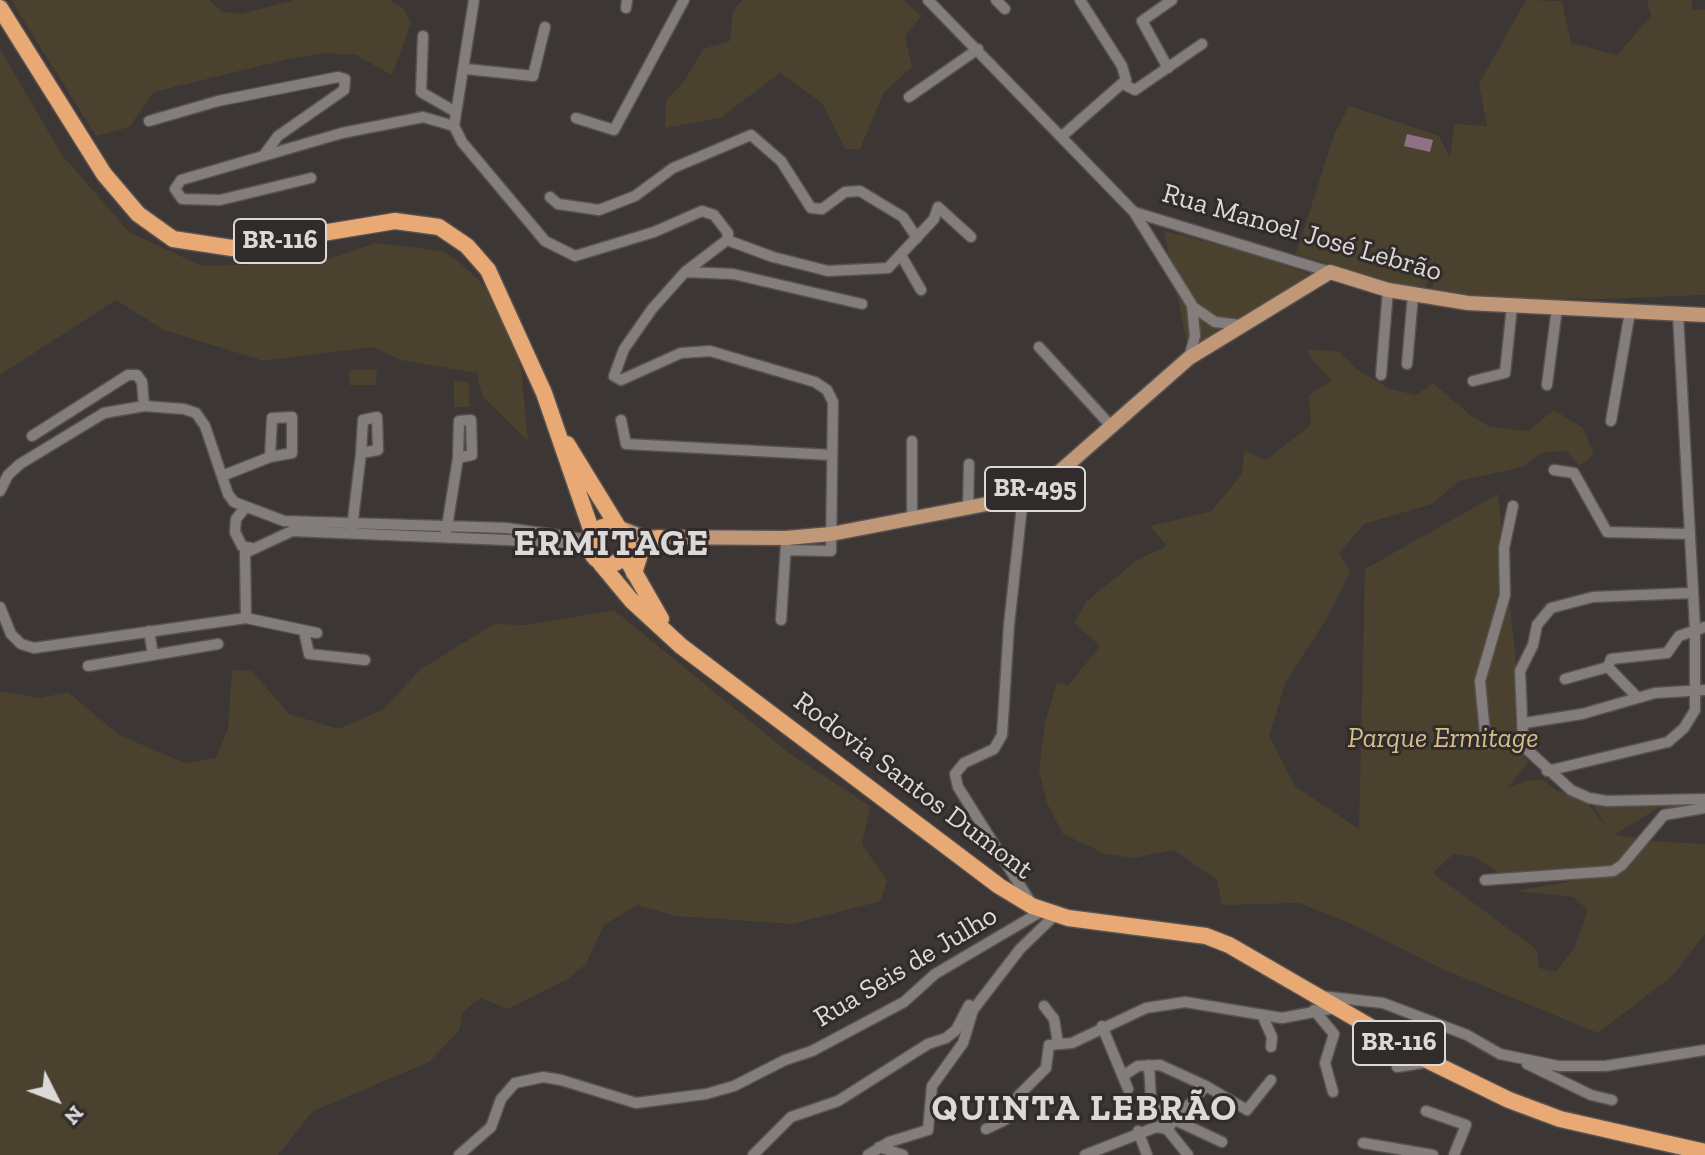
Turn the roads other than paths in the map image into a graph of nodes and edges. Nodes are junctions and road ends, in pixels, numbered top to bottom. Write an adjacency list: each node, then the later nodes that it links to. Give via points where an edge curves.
1 (474, 0): 14 (street)
2 (684, 0): 18 (street, via 614,130)
3 (928, 0): 12 (street, Rua Manoel José Lebrão)
4 (996, 0): 8 (street)
5 (1172, 0): 13 (street, via 1142,21)
6 (1083, 1): 15 (street, via 1122,66)
7 (0, 8): 53 (highway, BR-116, via 112,185 138,214 173,239 232,248 395,221 427,224 452,234 488,270)
8 (1005, 9)
9 (545, 27): 14 (street, via 533,76)
10 (423, 36): 17 (street, via 421,92)
11 (1202, 44): 13 (street)
12 (978, 49): 16 (street); 21 (street, Rua Manoel José Lebrão)
13 (1168, 68): 15 (street, via 1135,90)
14 (466, 69): 17 (street)
15 (1123, 84): 21 (street)
16 (909, 97)
17 (454, 111): 20 (street)
18 (576, 118)
19 (149, 121): 22 (street, via 218,101 345,79 344,90 278,136)
20 (454, 126): 22 (street, via 423,117); 28 (street, via 545,241 565,254 575,256 654,232 694,212 714,215 728,233)
21 (1061, 137): 25 (street, Rua Manoel José Lebrão)
22 (264, 155): 23 (street, via 181,180 175,192 182,199 220,200)
23 (311, 178)
24 (550, 197): 27 (street, via 558,204 599,210 635,196 673,168 751,135 781,161 811,208 822,209 845,192 860,191 903,217)
25 (1134, 212): 31 (street, Rua Manoel José Lebrão); 36 (street)
26 (971, 237): 27 (street, via 938,207)
27 (917, 238): 29 (street)
28 (727, 240): 29 (street, via 828,271 888,268); 30 (street)
29 (902, 257): 32 (street)
30 (685, 272): 35 (street, via 733,274); 57 (street, via 624,349 614,376 621,380 698,350 815,382 833,402)
31 (1330, 272): 33 (main road, Rua Manoel José Lebrão); 42 (main road, BR-495)
32 (921, 290)
33 (1388, 290): 34 (main road, Rua Manoel José Lebrão); 46 (street)
34 (1413, 295): 37 (main road, Rua Manoel José Lebrão); 45 (street)
35 (862, 304)
36 (1192, 305): 42 (street, via 1208,319); 44 (street, via 1195,336)
37 (1512, 306): 38 (main road, Rua Manoel José Lebrão); 47 (street, via 1505,373)
38 (1557, 308): 39 (main road, Rua Manoel José Lebrão); 48 (street)
39 (1630, 312): 40 (main road, Rua Manoel José Lebrão); 51 (street)
40 (1678, 314): 41 (main road, Rua Manoel José Lebrão); 74 (street)
41 (1705, 315)
42 (1240, 325): 44 (main road, BR-495)
43 (1039, 347): 52 (street)
44 (1189, 358): 52 (main road, BR-495)
45 (1407, 364)
46 (1381, 375)
47 (1473, 381)
48 (1547, 385)
49 (144, 406): 54 (street, via 142,382 137,375 128,375); 62 (street, via 196,413); 63 (street, via 96,417 20,464)
50 (621, 420): 57 (street, via 626,444)
51 (1611, 421)
52 (1111, 426): 64 (main road, BR-495)
53 (558, 429): 71 (highway, BR-116); 78 (highway, BR-116)
54 (32, 436)
55 (912, 441): 69 (street)
56 (361, 453): 72 (street)
57 (832, 455): 73 (street)
58 (270, 457): 62 (street)
59 (458, 458): 70 (street)
60 (969, 464): 67 (street)
61 (1554, 470): 74 (street, via 1574,473 1607,532)
62 (222, 476): 66 (street, via 228,494)
63 (0, 491)
64 (1023, 497): 67 (main road, BR-495); 107 (street, via 1002,735 994,749 964,763 955,774 958,787)
65 (1513, 506): 102 (street, via 1504,548 1505,595 1482,670 1480,701 1486,744)
66 (245, 508): 68 (street); 80 (street, via 236,519 235,532 242,546)
67 (968, 508): 69 (main road, BR-495)
68 (275, 518): 72 (street); 75 (street)
69 (912, 519): 73 (main road, BR-495)
70 (447, 527): 72 (street); 77 (street); 78 (street, via 507,528)
71 (618, 527): 76 (main road, BR-495); 78 (highway, via 603,528); 81 (highway, BR-116, via 628,538)
72 (352, 528): 75 (street, via 292,531); 77 (street)
73 (831, 534): 79 (main road, BR-495)
74 (1690, 534): 84 (street)
75 (274, 538): 80 (street)
76 (659, 538): 79 (main road, BR-495); 81 (main road, BR-495); 83 (highway, via 641,551)
77 (445, 539): 78 (street)
78 (591, 541): 82 (highway, BR-116)
79 (786, 544): 87 (street)
80 (251, 548): 86 (street, via 242,560)
81 (626, 554): 82 (highway); 83 (highway, BR-116)
82 (601, 564): 93 (highway, BR-116)
83 (634, 573): 93 (highway, BR-116)
84 (1691, 593): 88 (street); 101 (street, via 1593,597 1551,608 1537,625 1520,671)
85 (0, 607): 89 (street, via 11,634 27,647)
86 (246, 618): 89 (street); 90 (street)
87 (781, 620)
88 (1700, 627): 97 (street, via 1677,638 1667,653 1618,655); 99 (street)
89 (149, 631): 94 (street)
90 (304, 631): 91 (street); 95 (street, via 309,654)
91 (317, 633)
92 (218, 644): 94 (street)
93 (681, 646): 107 (highway, Rodovia Santos Dumont / BR-116, via 999,886)
94 (153, 655): 96 (street)
95 (365, 660)
96 (88, 666)
97 (1608, 667): 98 (street); 100 (street)
98 (1565, 679)
99 (1701, 690): 100 (street); 103 (street, via 1691,719 1668,742)
100 (1637, 697): 101 (street, via 1582,714)
101 (1524, 723): 102 (street)
102 (1520, 743): 103 (street)
103 (1547, 771): 104 (street, via 1589,798)
104 (1705, 799)
105 (1705, 808): 106 (street, via 1664,815 1613,871)
106 (1485, 880)
107 (1043, 911): 108 (street); 109 (highway, Rodovia Santos Dumont / BR-116, via 1206,936 1229,945); 135 (street, Rua Seis de Julho, via 935,974 904,1002 734,1086 636,1103 543,1077 515,1083 501,1099 491,1127)
108 (992, 985): 133 (street, via 973,1010 963,1043 932,1086 928,1130); 136 (street, via 969,1005 946,1038 838,1101 791,1117)
109 (1314, 1003): 111 (street, via 1282,1018); 116 (street, via 1368,999 1409,1011); 117 (highway, Rodovia Santos Dumont / BR-116, via 1337,1007); 124 (street, via 1334,1034 1325,1063)
110 (1044, 1006): 113 (street, via 1054,1019)
111 (1263, 1017): 112 (street, via 1173,1002); 114 (street)
112 (1102, 1026): 113 (street, via 1072,1043); 120 (street)
113 (1058, 1043): 128 (street, via 1049,1045 1046,1068 1019,1095 1009,1115)
114 (1271, 1047)
115 (1705, 1050): 116 (street, via 1605,1066 1558,1066)
116 (1515, 1058): 125 (street)
117 (1431, 1062): 119 (street); 134 (highway, Rodovia Santos Dumont / BR-116, via 1535,1111)
118 (1149, 1065): 120 (street); 122 (street); 129 (street, via 1151,1100)
119 (1397, 1067)
120 (1123, 1076): 123 (street)
121 (1271, 1080): 122 (street, via 1247,1110)
122 (1206, 1086): 127 (street)
123 (1128, 1089)
124 (1333, 1092)
125 (1612, 1100)
126 (1426, 1111): 143 (street, via 1466,1125)
127 (1175, 1120): 129 (street); 131 (street)
128 (986, 1129)
129 (1167, 1129): 130 (street); 141 (street)
130 (1138, 1131): 139 (street); 140 (street)
131 (1222, 1142)
132 (1363, 1143): 142 (street)
133 (879, 1147): 137 (street); 138 (street)
134 (1705, 1152)
135 (459, 1155)
136 (753, 1155)
137 (868, 1155)
138 (903, 1155)
139 (1085, 1155)
140 (1147, 1155)
141 (1188, 1155)
142 (1433, 1155)
143 (1454, 1155)

